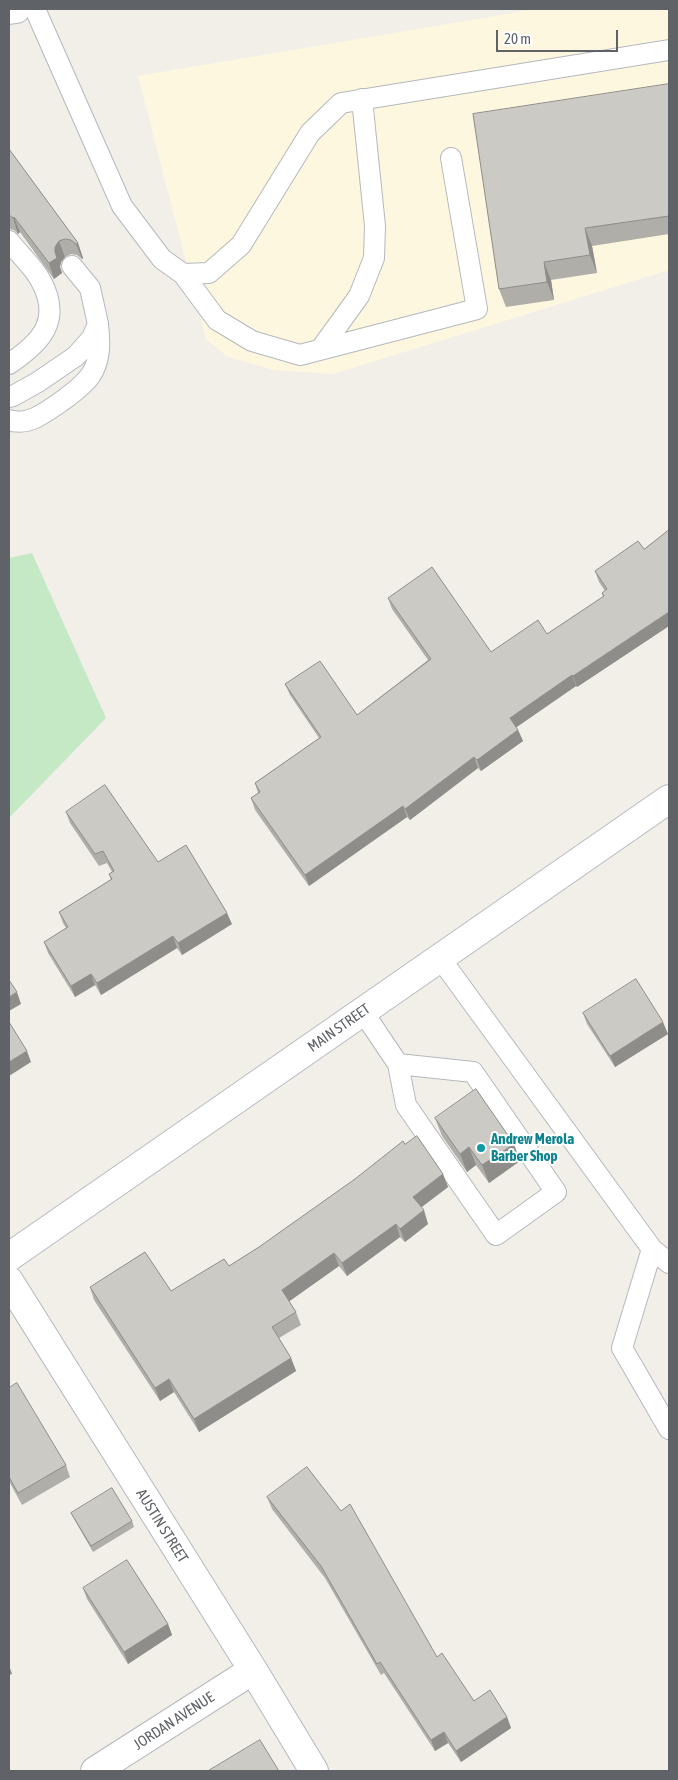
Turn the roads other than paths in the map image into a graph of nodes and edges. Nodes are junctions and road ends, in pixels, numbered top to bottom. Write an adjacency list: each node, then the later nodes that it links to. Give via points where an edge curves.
1 (16, 9): 3 (street)
2 (35, 9): 9 (lane, via 122,206 162,259)
3 (9, 10)
4 (669, 50): 5 (lane)
5 (362, 100): 9 (lane, via 341,103 310,133 241,245 209,273); 11 (lane, via 375,226 374,258 359,296)
6 (451, 158): 11 (lane, via 477,309)
7 (9, 241): 12 (lane, via 40,280 50,305 50,317 38,340)
8 (72, 266): 10 (lane, via 90,288)
9 (183, 274): 11 (lane, via 217,320 252,341 300,355)
10 (98, 324): 13 (lane, via 92,338 76,356); 14 (lane, via 100,351 83,384 34,418 17,422)
11 (320, 350)
12 (9, 364)
13 (9, 397)
14 (9, 420)
15 (669, 800): 16 (street, MAIN STREET)
16 (440, 958): 17 (street, MAIN STREET); 19 (lane)
17 (363, 1012): 18 (lane); 20 (street, MAIN STREET)
18 (398, 1064): 18 (lane, via 406,1105 496,1235 556,1192 473,1072)
19 (652, 1249): 21 (lane); 23 (lane, via 622,1348)
20 (9, 1257)
21 (669, 1263)
22 (9, 1281): 24 (street, AUSTIN STREET)
23 (669, 1429)
24 (253, 1670): 25 (street, JORDAN AVENUE); 26 (street, AUSTIN STREET)
25 (95, 1771)
26 (314, 1771)

